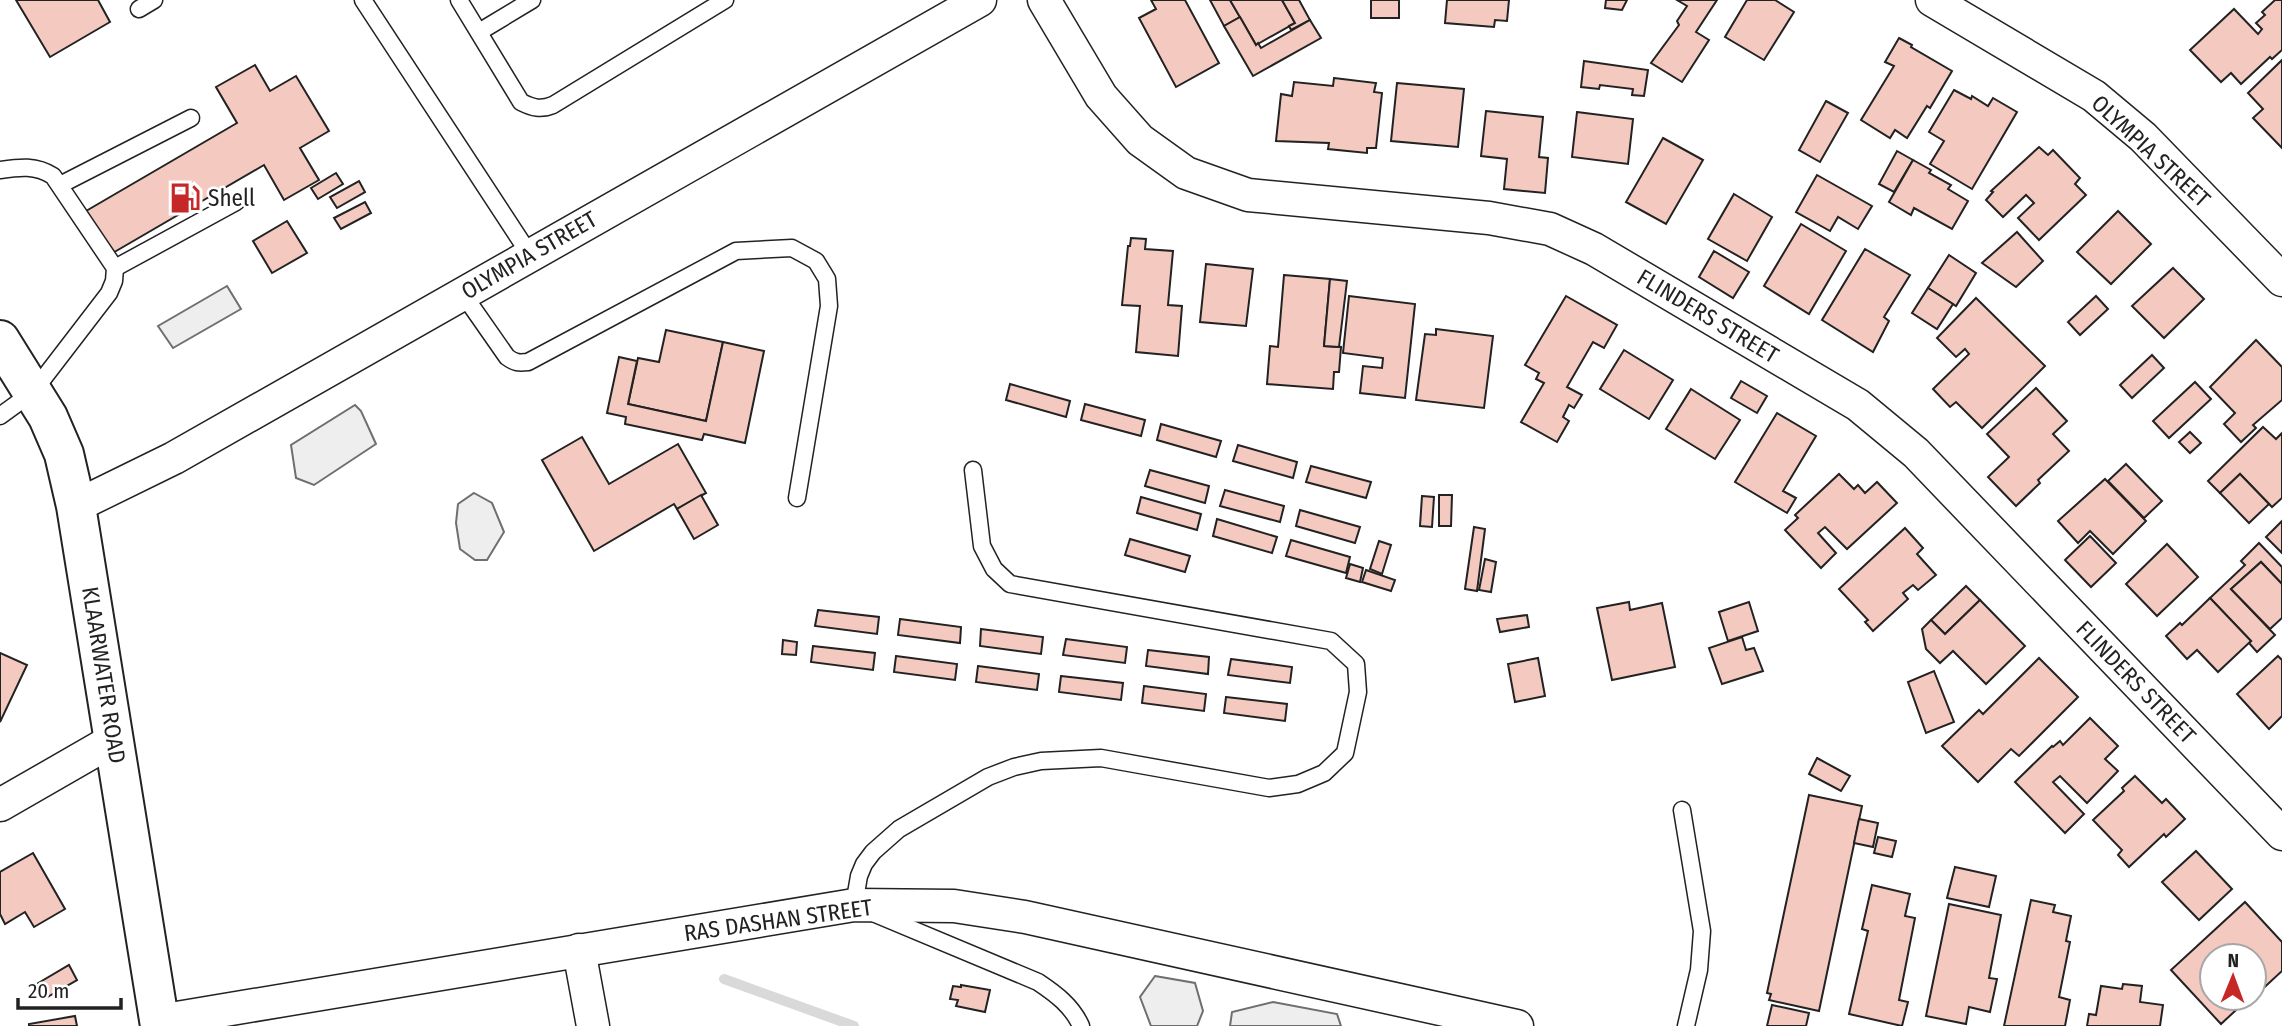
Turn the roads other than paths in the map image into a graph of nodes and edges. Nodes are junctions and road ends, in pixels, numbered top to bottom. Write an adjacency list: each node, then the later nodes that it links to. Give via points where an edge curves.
1 (154, 0): 9 (lane)
2 (363, 0): 15 (lane)
3 (459, 0): 10 (lane)
4 (532, 0): 10 (lane)
5 (980, 0): 15 (street, OLYMPIA STREET)
6 (1044, 0): 28 (street, FLINDERS STREET, via 1101,96 1140,139 1186,173 1248,195 1489,218 1550,229 1594,249 1858,405 1916,453)
7 (1932, 0): 17 (street, OLYMPIA STREET, via 2094,96 2143,138)
8 (719, 2): 10 (lane, via 546,108 521,102)
9 (139, 9)
10 (479, 32)
11 (191, 118): 13 (lane)
12 (0, 170): 13 (lane, via 42,169)
13 (60, 185): 16 (lane)
14 (236, 202): 16 (lane)
15 (530, 254): 18 (street, OLYMPIA STREET)
16 (115, 268): 20 (lane, via 109,293)
17 (2282, 280)
18 (463, 294): 23 (lane, via 507,357 520,363 736,251 792,248 816,261 827,279 830,306); 24 (street, OLYMPIA STREET, via 174,458)
19 (0, 340): 20 (street, KLAARWATER ROAD)
20 (33, 392): 21 (lane); 24 (street, KLAARWATER ROAD, via 64,454)
21 (0, 416)
22 (973, 470): 29 (lane, via 982,546 994,569 1010,584 1331,641 1356,664 1359,692 1345,753 1324,773 1298,784 1269,788 1101,758 1014,766 899,828 864,864)
23 (797, 498)
24 (76, 506): 25 (street, KLAARWATER ROAD)
25 (115, 739): 26 (street); 31 (street, KLAARWATER ROAD)
26 (0, 805)
27 (1682, 810): 35 (lane, via 1702,931 1699,970)
28 (2282, 834)
29 (854, 905): 30 (street, RAS DASHAN STREET); 33 (lane, via 1038,982 1072,1010); 34 (street, RAS DASHAN STREET, via 954,906 1025,917)
30 (579, 950): 31 (street, RAS DASHAN STREET); 32 (street)
31 (160, 1023)
32 (593, 1026)
33 (1081, 1026)
34 (1517, 1026)
35 (1686, 1026)

